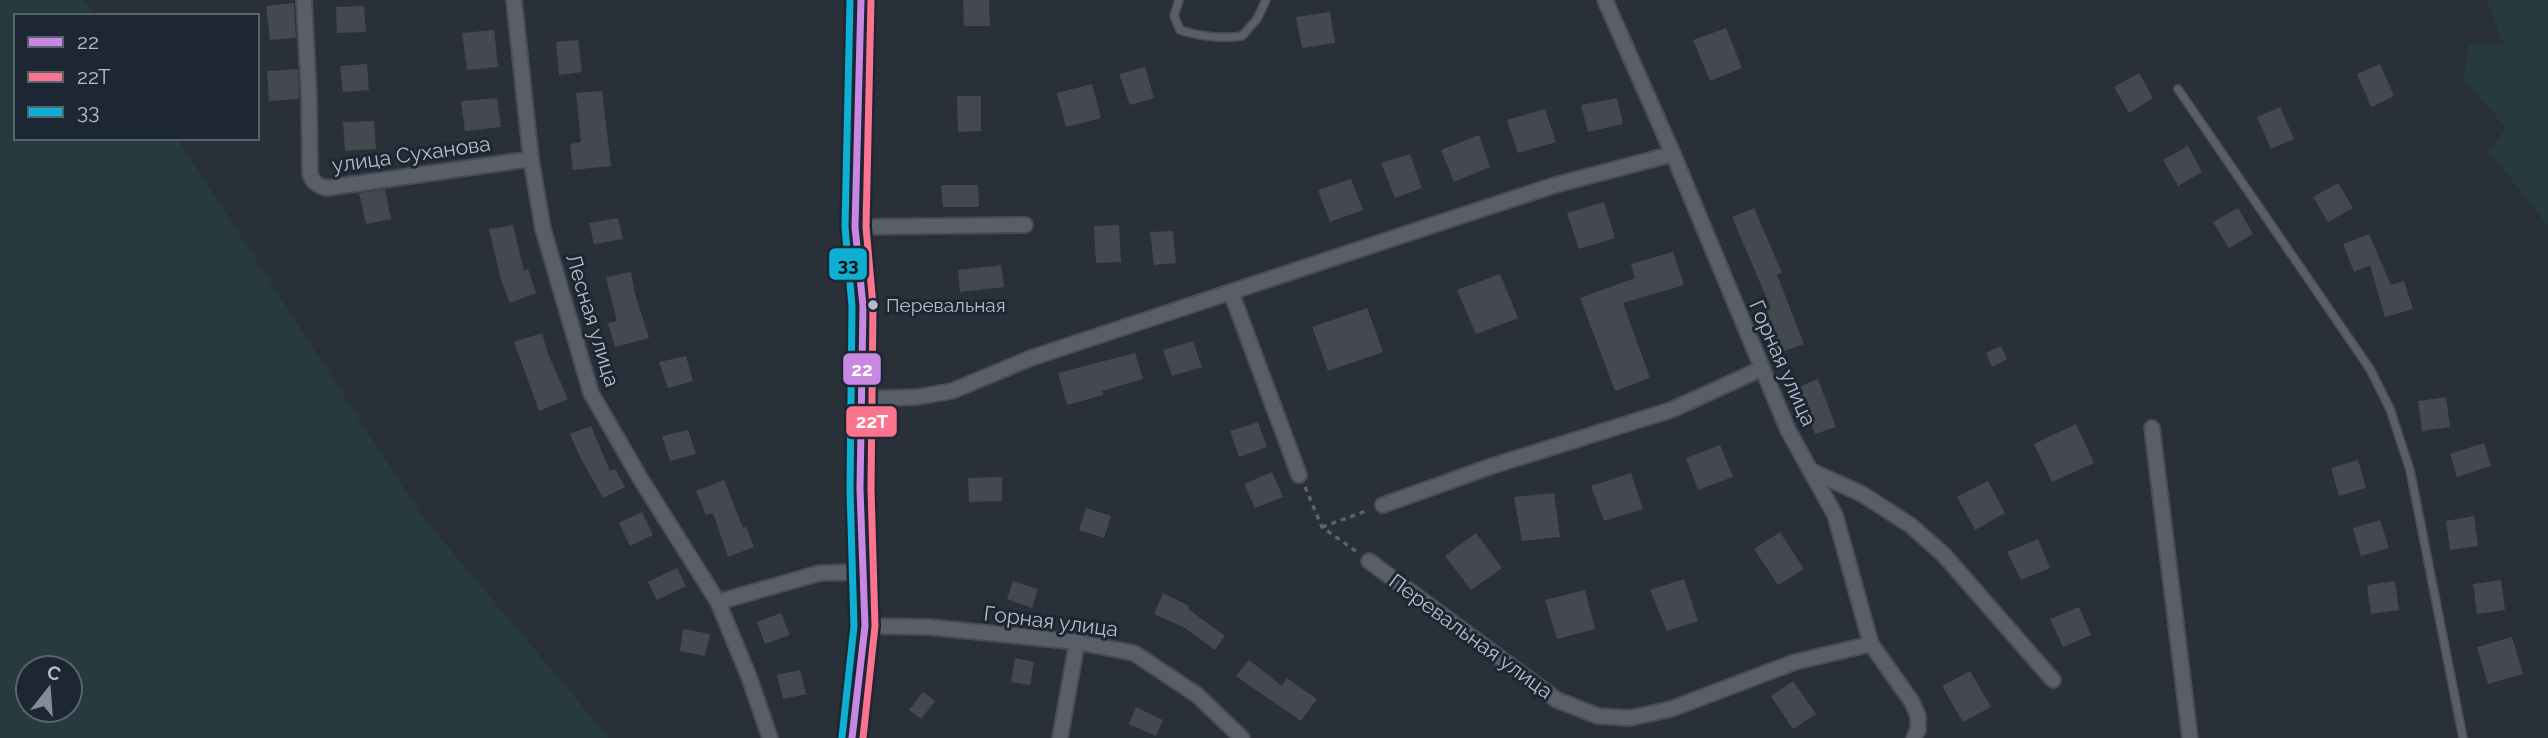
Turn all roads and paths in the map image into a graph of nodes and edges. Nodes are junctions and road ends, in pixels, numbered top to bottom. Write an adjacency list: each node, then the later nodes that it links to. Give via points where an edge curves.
1 (304, 0): 9 (street, улица Суханова, via 310,173 317,185 326,188)
2 (514, 0): 9 (street, Лесная улица)
3 (861, 0): 11 (highway)
4 (1179, 0): 5 (lane, via 1174,16 1180,30 1224,38 1242,36)
5 (1266, 0)
6 (1605, 0): 8 (street, Горная улица)
7 (2178, 89): 33 (lane, via 2370,369 2390,409 2410,470)
8 (1673, 154): 12 (street, via 1555,185); 13 (street, Горная улица)
9 (531, 159): 22 (street, Лесная улица, via 543,229 592,393)
10 (1026, 225): 11 (street)
11 (855, 227): 14 (highway, via 863,306)
12 (1231, 292): 14 (street, via 1031,359 952,391); 17 (street)
13 (1761, 369): 16 (street, Горная улица); 18 (street, via 1671,410)
14 (860, 400): 21 (highway)
15 (2152, 428): 32 (street)
16 (1811, 471): 25 (street, Горная улица, via 1835,515); 26 (street, via 1862,494 1910,525 1944,555)
17 (1300, 475): 19 (path)
18 (1383, 505): 19 (path)
19 (1322, 527): 20 (path, Перевальная улица)
20 (1369, 561): 25 (street, Перевальная улица, via 1557,700 1598,716 1630,718 1671,709 1795,662)
21 (862, 572): 22 (street, via 820,573); 23 (highway)
22 (718, 602): 27 (street, Лесная улица)
23 (866, 626): 24 (street, Горная улица); 28 (highway)
24 (1077, 642): 29 (street); 30 (street, Горная улица, via 1134,653 1198,695)
25 (1871, 644): 31 (street, Горная улица, via 1912,702 1919,730)
26 (2053, 680)
27 (770, 738)
28 (852, 738)
29 (1060, 738)
30 (1242, 738)
31 (1914, 738)
32 (2190, 738)
33 (2463, 738)

